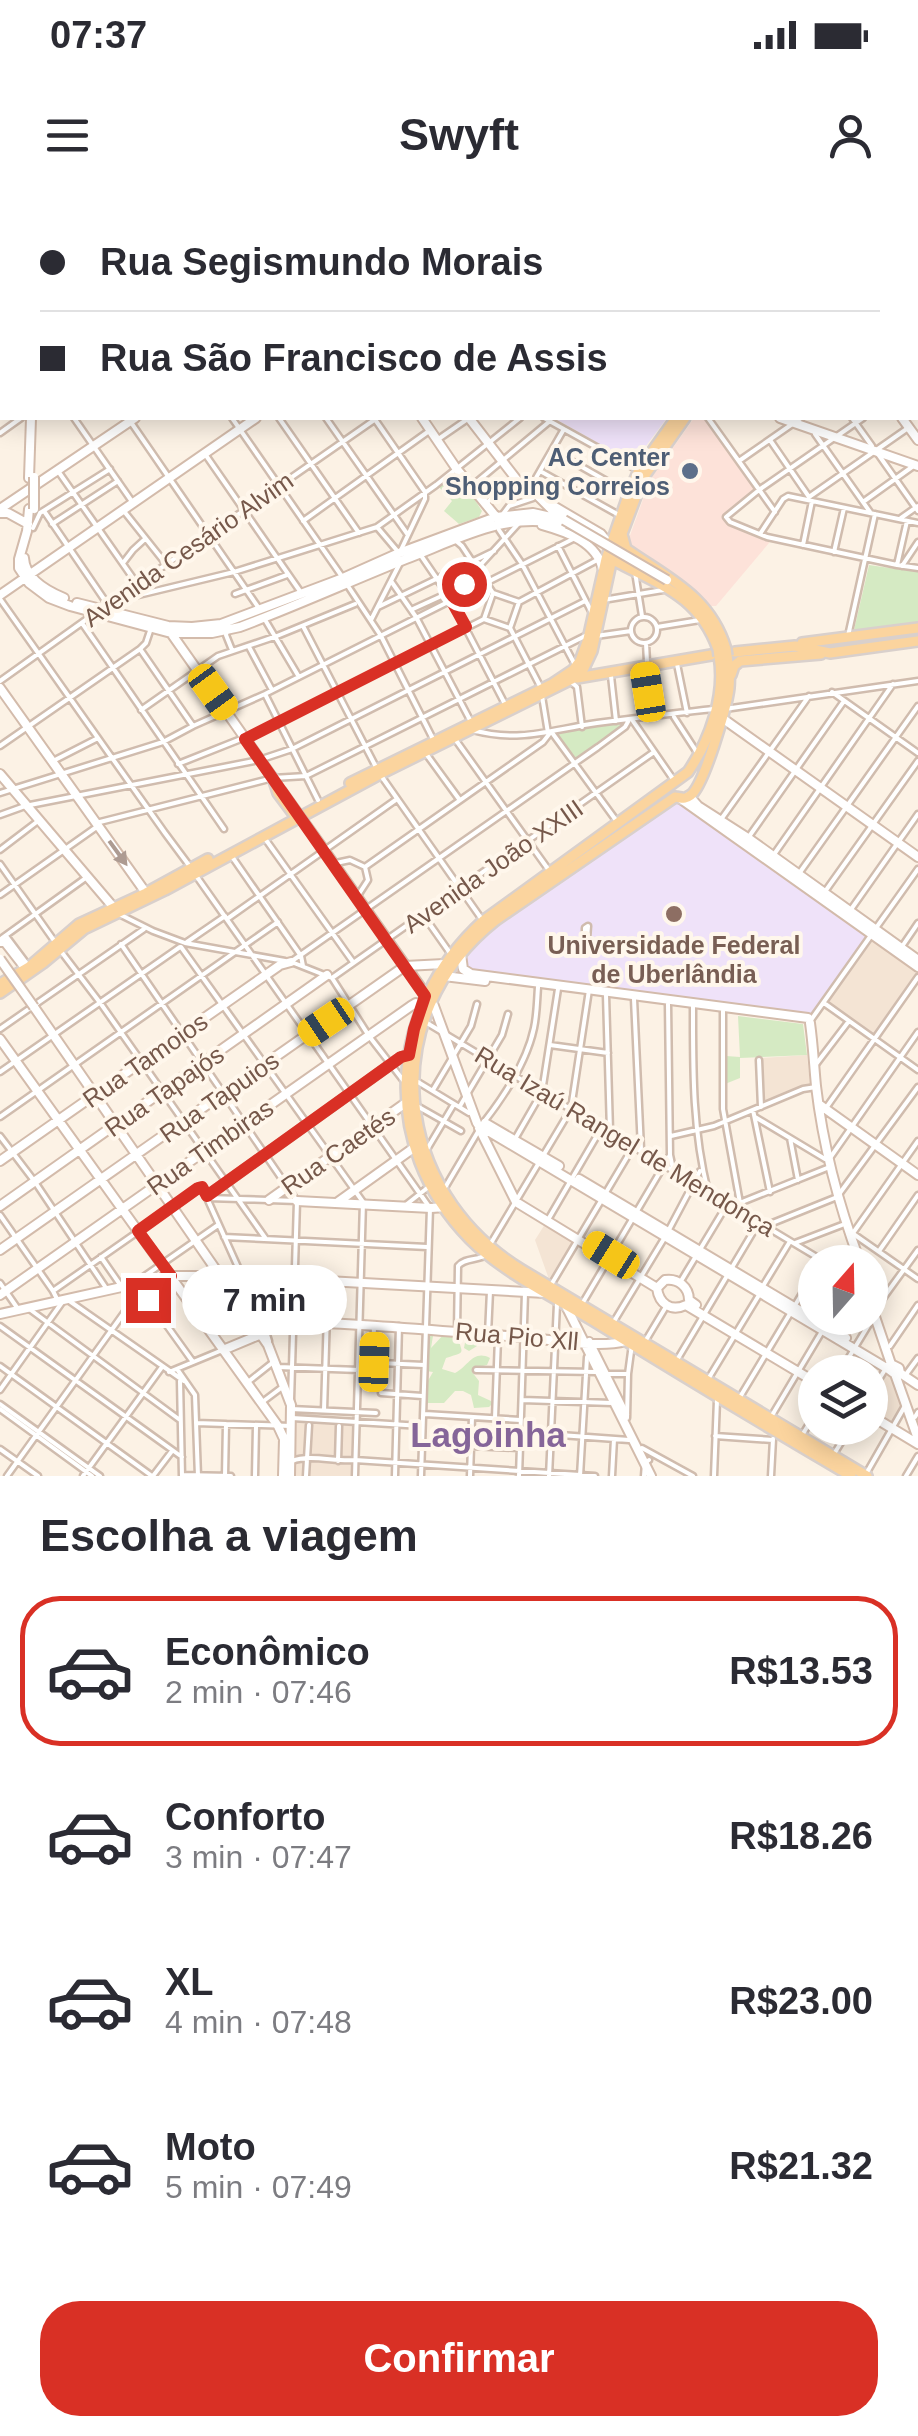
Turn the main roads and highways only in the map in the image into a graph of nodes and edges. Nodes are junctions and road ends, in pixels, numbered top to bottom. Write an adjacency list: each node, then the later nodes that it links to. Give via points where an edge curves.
1 (33, 420): 17 (main road, bridge)
2 (130, 420): 12 (main road)
3 (253, 420): 26 (main road)
4 (423, 420): 10 (main road)
5 (470, 420): 11 (main road)
6 (675, 420): 21 (main road, via 639,470)
7 (684, 420): 21 (main road, via 645,474)
8 (800, 420): 9 (main road)
9 (916, 466)
10 (474, 489): 13 (main road, via 484,511); 14 (main road)
11 (533, 495): 16 (main road); 18 (main road)
12 (0, 511): 17 (main road)
13 (481, 522): 14 (main road); 19 (main road)
14 (501, 522): 15 (main road); 16 (main road, via 532,513); 19 (main road)
15 (521, 522): 16 (main road); 20 (main road)
16 (563, 522): 28 (main road, bridge)
17 (30, 526): 26 (main road, via 18,562)
18 (598, 532): 20 (main road); 21 (main road)
19 (454, 536): 22 (main road); 22 (main road, via 420,554)
20 (579, 540): 25 (main road, via 594,550)
21 (615, 546): 23 (main road); 24 (main road); 25 (main road); 25 (main road)
22 (400, 556): 27 (main road)
23 (638, 556): 24 (main road); 29 (main road)
24 (633, 570): 28 (main road)
25 (606, 572): 36 (main road); 36 (main road)
26 (27, 576): 30 (main road); 32 (main road, via 58,596)
27 (344, 581): 31 (main road); 31 (main road)
28 (666, 584): 29 (main road)
29 (687, 596): 39 (main road); 39 (main road, via 717,625)
30 (0, 597)
31 (262, 614): 32 (main road, via 212,626); 34 (main road, via 227,630)
32 (154, 626): 34 (main road)
33 (918, 628): 35 (main road)
34 (171, 633): 52 (main road)
35 (873, 633): 38 (main road, via 837,641); 39 (main road)
36 (590, 635): 42 (main road, via 592,652)
37 (918, 641): 38 (main road)
38 (842, 651): 40 (main road)
39 (722, 652): 40 (main road, via 795,646); 41 (main road); 41 (main road); 44 (main road); 47 (main road)
40 (830, 653): 44 (main road, via 740,661)
41 (648, 664): 42 (main road); 43 (main road)
42 (578, 666): 43 (main road); 46 (main road)
43 (572, 680): 46 (main road)
44 (729, 682): 47 (main road)
45 (0, 684): 61 (main road, one-way to 61)
46 (541, 690): 48 (main road); 48 (main road)
47 (720, 712): 50 (main road); 53 (main road); 57 (main road)
48 (472, 726): 49 (main road); 49 (main road)
49 (378, 772): 56 (main road); 59 (main road)
50 (688, 772): 53 (main road); 54 (main road)
51 (0, 774): 62 (main road)
52 (274, 778): 56 (main road); 71 (main road, bridge)
53 (698, 786): 54 (main road); 55 (main road)
54 (679, 792): 55 (main road); 58 (main road); 60 (main road); 60 (main road, via 618,823)
55 (702, 807): 58 (main road)
56 (293, 813): 59 (main road)
57 (918, 857)
58 (771, 859): 63 (main road); 63 (main road)
59 (193, 871): 61 (main road); 62 (main road)
60 (548, 879): 66 (main road); 66 (main road, via 482,920)
61 (146, 893): 62 (main road)
62 (116, 911): 65 (main road)
63 (878, 934): 69 (main road); 69 (main road)
64 (2, 939): 72 (main road)
65 (58, 946): 72 (main road); 78 (main road)
66 (456, 954): 70 (main road); 73 (main road); 75 (main road, via 466,972)
67 (0, 959): 86 (main road, bridge)
68 (290, 962): 86 (main road, Rua Tamoios)
69 (918, 963)
70 (444, 964): 71 (main road); 79 (main road)
71 (404, 966): 79 (main road); 94 (main road, Rua Tapuios)
72 (28, 968): 76 (main road)
73 (444, 976): 75 (main road); 79 (main road)
74 (330, 977): 90 (main road, Rua Tapajós)
75 (504, 980): 77 (main road); 77 (main road)
76 (0, 984)
77 (589, 991): 80 (main road); 80 (main road)
78 (0, 993)
79 (428, 999): 83 (main road); 84 (main road); 91 (main road, via 438,1001); 99 (main road, Rua Timbiras)
80 (693, 1005): 81 (main road); 81 (main road)
81 (809, 1020): 85 (main road); 85 (main road)
82 (0, 1038): 89 (main road)
83 (409, 1055): 84 (main road); 100 (main road)
84 (410, 1082): 87 (main road)
85 (814, 1087): 88 (main road)
86 (95, 1095): 89 (main road, Rua Tamoios); 90 (main road)
87 (411, 1104): 92 (main road); 101 (main road, Rua Caetés); 105 (main road)
88 (820, 1106): 97 (main road); 107 (main road, via 827,1162)
89 (58, 1120): 93 (main road); 96 (main road, Rua Tamoios)
90 (116, 1124): 93 (main road, Rua Tapajós); 94 (main road)
91 (480, 1124): 95 (main road); 95 (main road); 113 (main road, via 518,1199)
92 (415, 1146): 103 (main road); 105 (main road, via 431,1186)
93 (80, 1150): 98 (main road); 104 (main road, Rua Tapajós)
94 (136, 1156): 98 (main road, Rua Tapuios); 99 (main road)
95 (542, 1159): 120 (main road)
96 (0, 1161)
97 (918, 1175)
98 (102, 1178): 106 (main road); 108 (main road, Rua Tapuios)
99 (156, 1185): 106 (main road, Rua Timbiras); 111 (main road)
100 (207, 1197)
101 (269, 1200)
102 (297, 1201): 103 (main road)
103 (336, 1203): 105 (main road)
104 (0, 1206)
105 (448, 1206): 109 (main road, via 464,1232)
106 (123, 1209): 110 (main road); 114 (main road, Rua Timbiras)
107 (852, 1245)
108 (0, 1250)
109 (488, 1250): 112 (main road); 115 (main road)
110 (171, 1276): 111 (main road); 121 (main road); 128 (main road)
111 (220, 1276): 116 (main road); 122 (main road)
112 (524, 1278): 115 (main road); 116 (main road)
113 (659, 1286): 118 (main road, via 669,1279 680,1283); 118 (main road, via 666,1306)
114 (2, 1289)
115 (549, 1289): 116 (main road); 117 (main road); 119 (main road)
116 (525, 1293)
117 (561, 1302): 119 (main road); 127 (main road)
118 (688, 1302): 129 (main road)
119 (578, 1307): 126 (main road); 126 (main road, via 613,1323); 127 (main road)
120 (798, 1311)
121 (0, 1314)
122 (260, 1334): 127 (main road, Rua Pio Xll, via 269,1323 399,1326); 128 (main road); 141 (main road, via 285,1385 291,1415)
123 (841, 1335): 130 (main road)
124 (883, 1335): 130 (main road)
125 (885, 1335): 130 (main road)
126 (629, 1340): 127 (main road, Rua Pio Xll); 136 (main road); 136 (main road, via 644,1342 708,1381)
127 (587, 1346): 132 (main road)
128 (223, 1350): 141 (main road, via 278,1426)
129 (798, 1369)
130 (894, 1369): 131 (main road); 133 (main road); 137 (main road)
131 (918, 1383)
132 (616, 1403): 138 (main road); 138 (main road)
133 (916, 1415): 135 (main road)
134 (888, 1424): 137 (main road)
135 (918, 1427)
136 (772, 1429): 139 (main road); 139 (main road, via 801,1437)
137 (918, 1442)
138 (647, 1462): 142 (main road)
139 (832, 1466): 140 (main road); 143 (main road)
140 (866, 1475)
141 (286, 1476)
142 (651, 1476)
143 (851, 1476)

